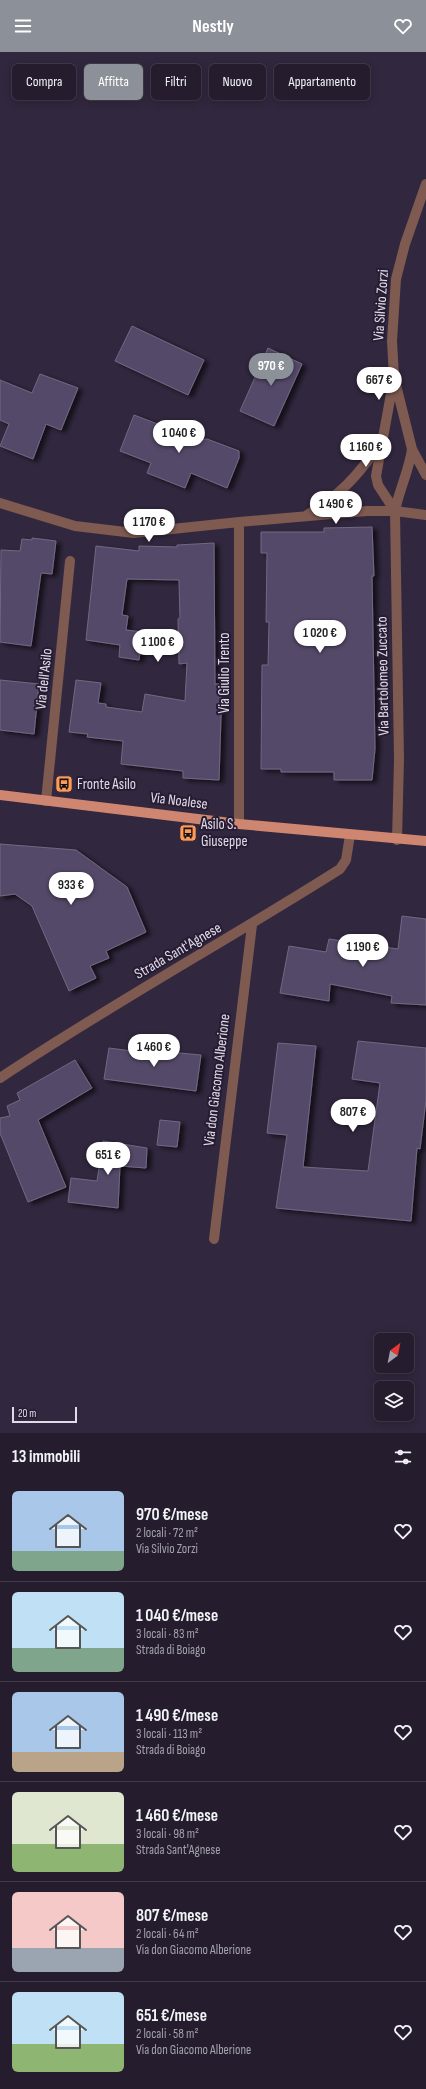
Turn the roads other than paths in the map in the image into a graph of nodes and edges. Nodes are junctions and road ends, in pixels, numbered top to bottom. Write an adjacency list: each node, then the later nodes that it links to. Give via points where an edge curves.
1 (426, 184): 2 (street, Via Silvio Zorzi, via 396,279 392,315)
2 (394, 377): 3 (street); 4 (street, Via Silvio Zorzi)
3 (385, 430): 7 (street, via 376,476); 12 (street, via 371,458 354,478 322,506)
4 (412, 449): 5 (street, Via Silvio Zorzi); 6 (street, via 408,473)
5 (426, 475)
6 (400, 488): 7 (street); 10 (street, Via Bartolomeo Zuccato)
7 (387, 500): 9 (street); 10 (street)
8 (0, 503): 13 (street, via 75,526 134,533)
9 (367, 511): 10 (street); 12 (street)
10 (395, 512): 11 (street); 19 (street, Via Bartolomeo Zuccato, via 399,759)
11 (426, 515)
12 (304, 516): 13 (street)
13 (239, 522): 17 (street, Via Giulio Trento)
14 (70, 561): 16 (street, Via dell'Asilo)
15 (0, 795): 16 (main road, Via Noalese)
16 (46, 801): 17 (main road, Via Noalese)
17 (239, 824): 18 (main road, Via Noalese)
18 (350, 835): 19 (main road, Via Noalese); 21 (street, Strada Sant'Agnese, via 346,860 340,869)
19 (397, 840): 20 (main road, Via Noalese)
20 (426, 841)
21 (252, 925): 22 (street, Strada Sant'Agnese, via 62,1037); 23 (street, Via don Giacomo Alberione)
22 (0, 1078)
23 (214, 1239)

